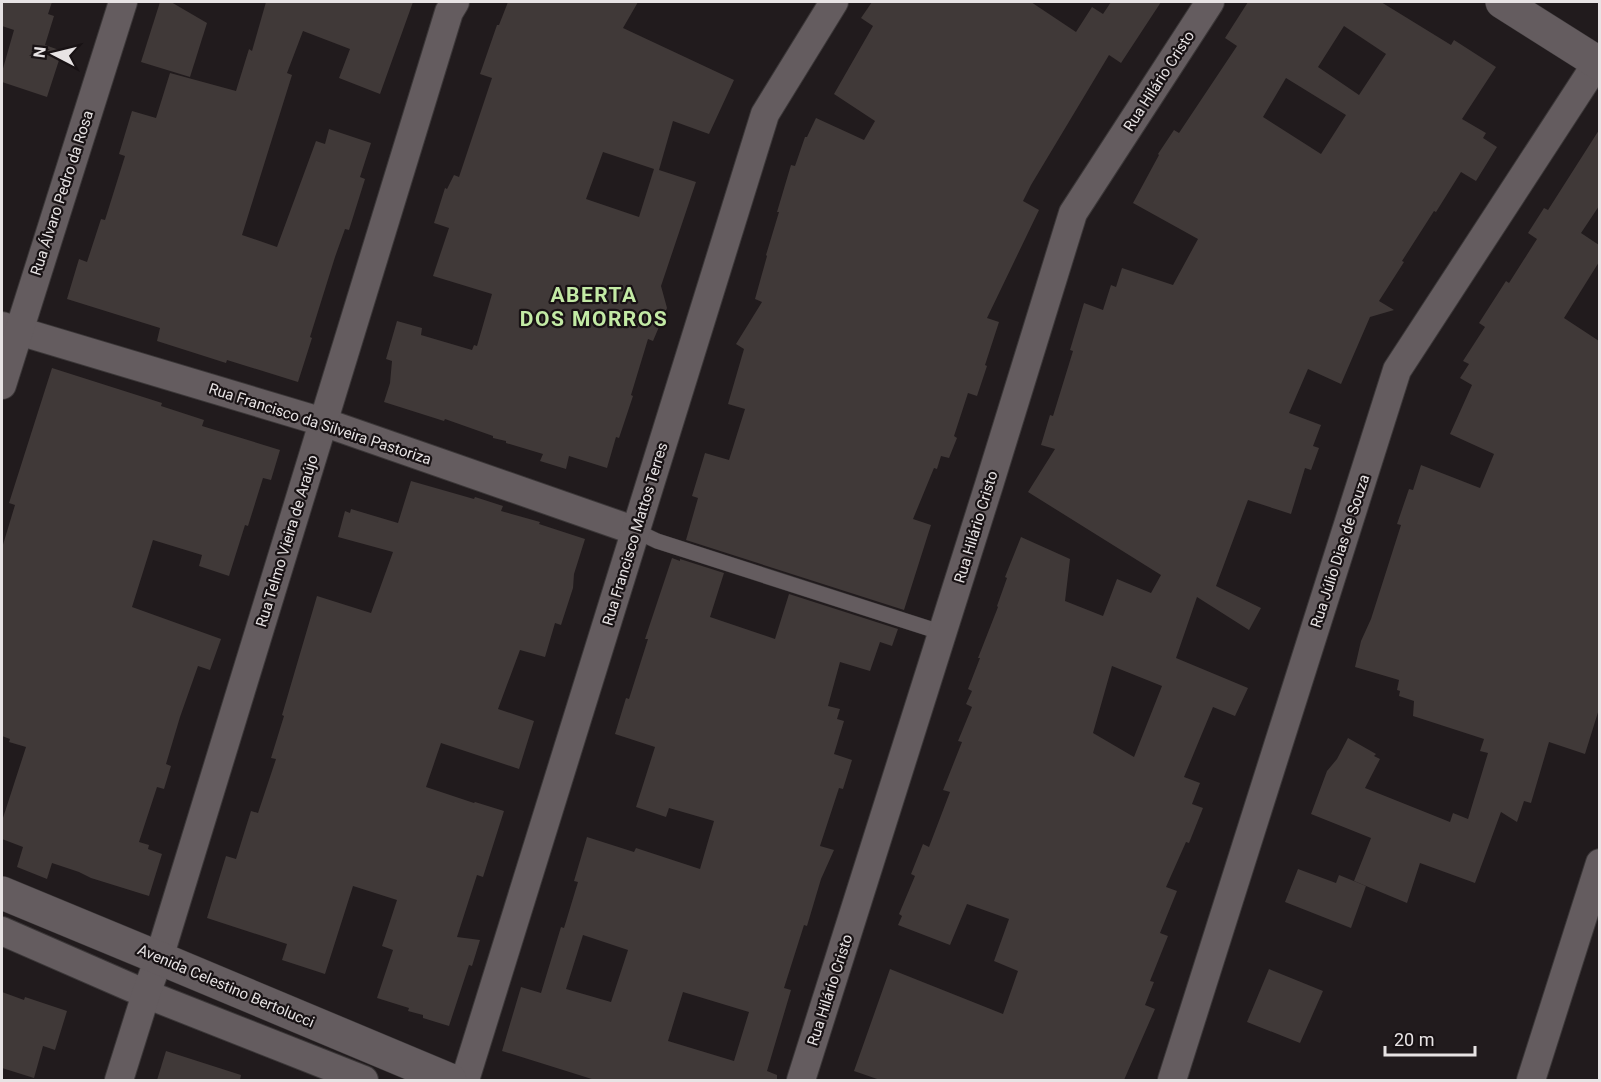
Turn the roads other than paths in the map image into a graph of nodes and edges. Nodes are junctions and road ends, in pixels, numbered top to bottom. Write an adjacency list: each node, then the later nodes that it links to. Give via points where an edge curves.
1 (123, 2): 7 (street, Rua Álvaro Pedro da Rosa)
2 (455, 2): 9 (street, Rua Telmo Vieira de Araújo)
3 (834, 2): 10 (street, Rua Francisco Mattos Terres, via 765,114)
4 (1210, 2): 11 (street, Rua Hilário Cristo, via 1073,213)
5 (1502, 2): 6 (street)
6 (1598, 64): 23 (street, Rua Júlio Dias de Souza, via 1397,370)
7 (10, 329): 8 (street, Rua Álvaro Pedro da Rosa); 9 (street, Rua Francisco da Silveira Pastoriza)
8 (2, 385)
9 (323, 422): 10 (street, Rua Francisco da Silveira Pastoriza); 16 (street, Rua Telmo Vieira de Araújo)
10 (636, 531): 11 (lane); 21 (street, Rua Francisco Mattos Terres)
11 (943, 633): 22 (street, Rua Hilário Cristo)
12 (1599, 863): 14 (street)
13 (2, 893): 16 (street, Avenida Celestino Bertolucci)
14 (1592, 920): 24 (street)
15 (2, 931): 17 (street)
16 (159, 958): 17 (street, Rua Telmo Vieira de Araújo); 20 (street, Avenida Celestino Bertolucci)
17 (146, 994): 18 (street, Rua Telmo Vieira de Araújo); 19 (street)
18 (119, 1080)
19 (363, 1080)
20 (450, 1080)
21 (465, 1080)
22 (801, 1080)
23 (1172, 1080)
24 (1531, 1080)

